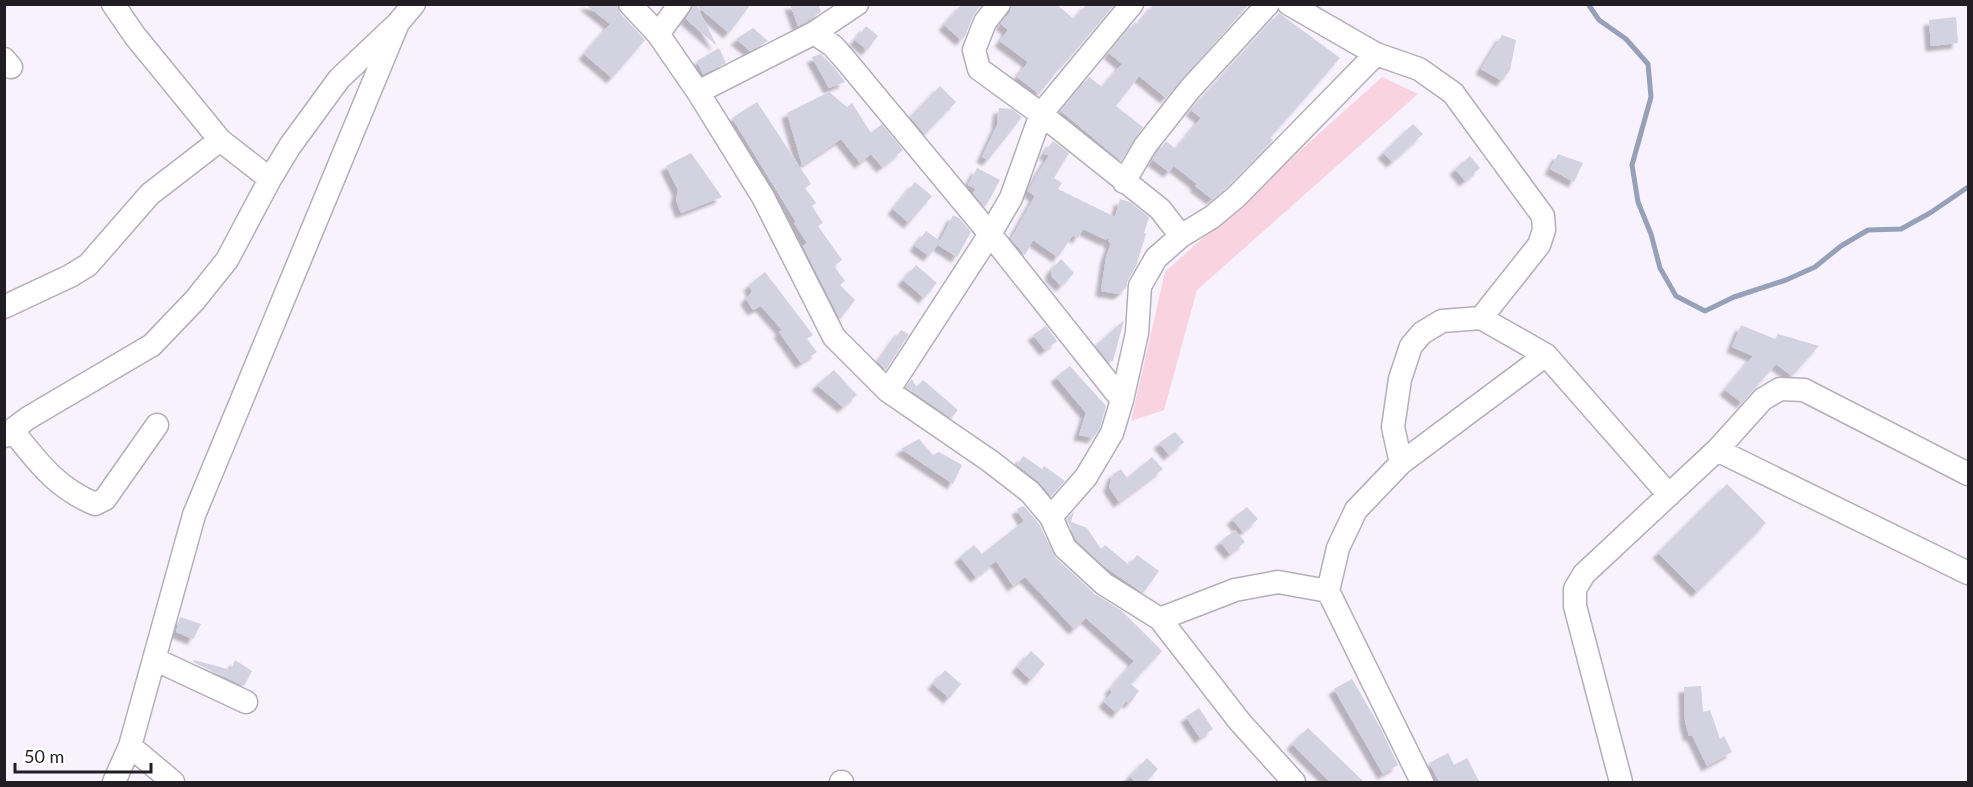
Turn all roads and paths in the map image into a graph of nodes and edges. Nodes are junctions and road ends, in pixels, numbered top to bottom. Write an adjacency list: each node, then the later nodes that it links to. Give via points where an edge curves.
1 (113, 4): 16 (street, via 156,64)
2 (414, 4): 10 (street)
3 (630, 4): 12 (street)
4 (680, 4): 12 (street)
5 (857, 4): 11 (street)
6 (999, 4): 15 (street, via 985,22 974,50 979,69)
7 (1132, 4): 15 (street)
8 (1268, 4): 18 (street, via 1190,89 1145,146)
9 (1289, 4): 13 (street)
10 (398, 23): 17 (street, via 339,78); 36 (street, via 194,515)
11 (814, 33): 14 (street); 19 (street, via 834,46)
12 (658, 34): 14 (street)
13 (1376, 54): 20 (street, via 1236,197); 22 (street, via 1419,69 1453,93 1543,216 1539,245)
14 (698, 92): 24 (street, via 764,197 834,337)
15 (1041, 114): 18 (street); 19 (street, via 1011,198)
16 (220, 140): 17 (street); 21 (street, via 150,194 88,266)
17 (270, 179): 27 (street, via 227,260 152,345)
18 (1124, 182): 20 (street, via 1160,209)
19 (990, 234): 24 (street); 25 (street)
20 (1180, 236): 25 (street, via 1156,258 1140,286 1137,333)
21 (4, 307)
22 (1481, 318): 23 (street); 29 (street, via 1442,321 1422,333 1411,346 1400,379 1393,427)
23 (1546, 355): 29 (street); 31 (street)
24 (888, 391): 32 (street, via 1030,492)
25 (1122, 400): 32 (street, via 1112,433 1086,477)
26 (157, 425): 27 (street, via 105,499 95,504 47,473)
27 (8, 433)
28 (1718, 450): 30 (street, via 1762,399 1780,388 1804,390); 31 (street); 33 (street)
29 (1401, 463): 34 (street, via 1356,510 1338,548)
30 (1968, 474)
31 (1669, 495): 43 (street, via 1584,574 1575,589 1575,606)
32 (1051, 517): 35 (street, via 1065,548 1104,584)
33 (1968, 573)
34 (1328, 591): 35 (street, via 1278,582 1234,590); 42 (street)
35 (1160, 618): 41 (street, via 1240,722)
36 (154, 659): 37 (street); 38 (street)
37 (246, 702)
38 (130, 746): 39 (street); 40 (street)
39 (114, 783)
40 (173, 783)
41 (1294, 783)
42 (1422, 783)
43 (1621, 783)

